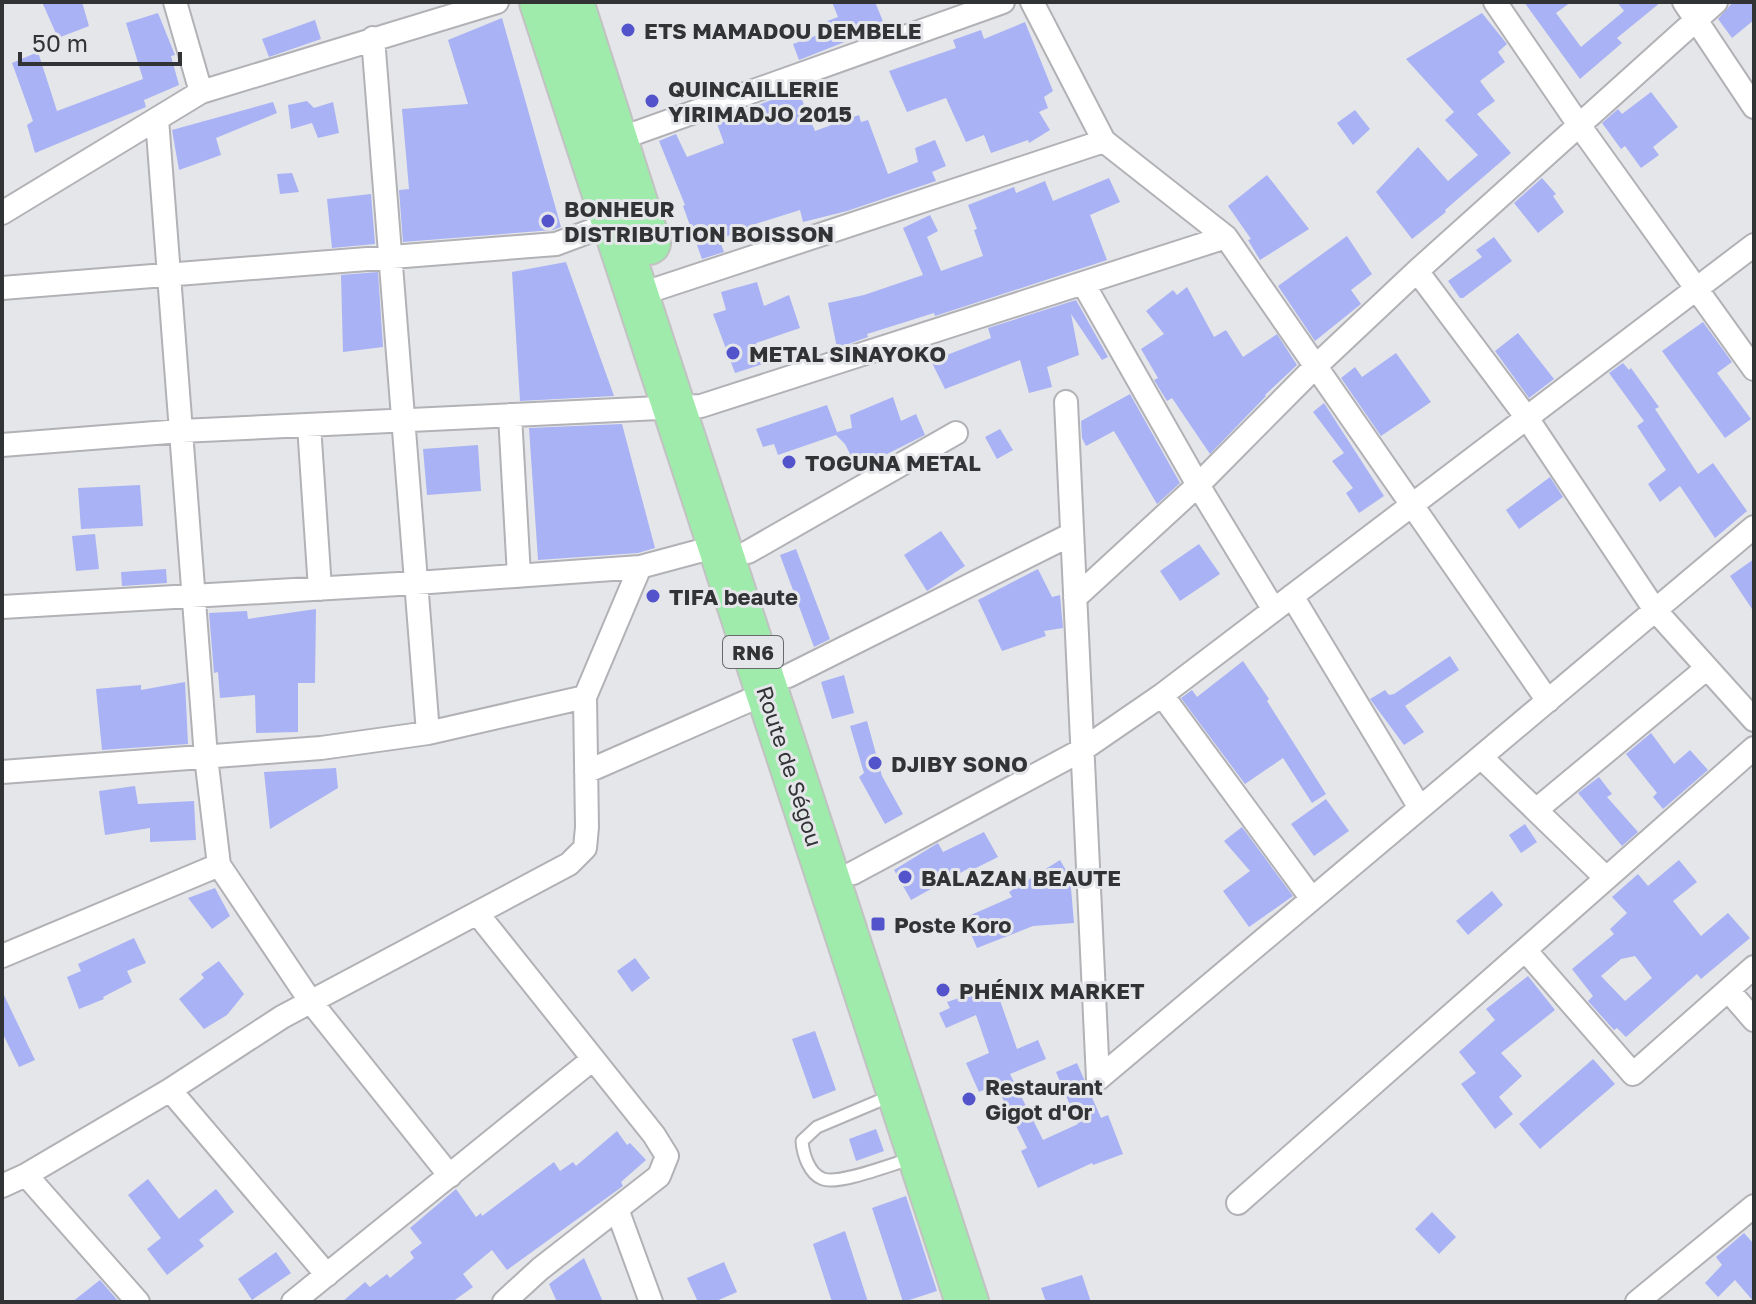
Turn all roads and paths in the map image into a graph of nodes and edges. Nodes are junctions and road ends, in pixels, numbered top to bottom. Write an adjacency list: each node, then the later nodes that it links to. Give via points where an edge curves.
1 (175, 2): 11 (street)
2 (497, 2): 10 (street)
3 (541, 2): 18 (highway, Route de Ségou / RN6)
4 (572, 2): 15 (highway, Route de Ségou / RN6)
5 (1003, 2): 15 (street)
6 (1032, 2): 16 (street)
7 (1495, 2): 14 (street)
8 (1716, 2): 9 (street)
9 (1690, 11): 12 (street); 14 (street)
10 (373, 38): 11 (street); 21 (street)
11 (201, 92): 13 (street)
12 (1754, 107)
13 (157, 119): 17 (street); 23 (street)
14 (1579, 125): 22 (street); 26 (street)
15 (616, 140): 18 (highway, Route de Ségou / RN6)
16 (1104, 141): 19 (street); 27 (street)
17 (2, 213)
18 (626, 218): 21 (street, via 556,244); 27 (highway, Route de Ségou / RN6)
19 (1226, 237): 24 (street); 28 (street)
20 (1754, 245): 26 (street)
21 (391, 257): 23 (street); 34 (street)
22 (1417, 271): 28 (street); 33 (street)
23 (169, 275): 25 (street); 36 (street)
24 (1083, 283): 31 (street); 39 (street)
25 (2, 288)
26 (1697, 289): 29 (street); 33 (street)
27 (649, 291): 31 (highway, Route de Ségou / RN6)
28 (1316, 366): 39 (street); 40 (street)
29 (1754, 369)
30 (1066, 402): 42 (street)
31 (687, 407): 32 (street); 43 (highway, Route de Ségou / RN6)
32 (510, 415): 34 (street); 45 (street)
33 (1527, 418): 40 (street); 53 (street)
34 (404, 420): 35 (street); 46 (street)
35 (309, 425): 36 (street); 47 (street)
36 (181, 431): 38 (street); 48 (street)
37 (956, 433): 43 (street)
38 (2, 445)
39 (1198, 485): 50 (street); 52 (street)
40 (1412, 505): 49 (street); 58 (street)
41 (1754, 527): 53 (street)
42 (1072, 534): 50 (street); 55 (street)
43 (733, 549): 44 (street); 55 (highway, Route de Ségou / RN6)
44 (640, 567): 45 (street); 57 (street)
45 (519, 576): 46 (street)
46 (416, 583): 47 (street); 60 (street)
47 (320, 589): 48 (street)
48 (194, 596): 51 (street); 63 (street)
49 (1292, 596): 52 (street); 67 (street)
50 (1075, 598): 62 (street)
51 (2, 607)
52 (1274, 610): 56 (street)
53 (1655, 610): 54 (street); 58 (street)
54 (1707, 668): 59 (street); 68 (street)
55 (777, 684): 66 (street); 70 (highway, Route de Ségou / RN6); 82 (highway, Route de Ségou / RN6)
56 (1162, 695): 62 (street); 72 (street)
57 (585, 697): 60 (street); 66 (street)
58 (1548, 701): 64 (street)
59 (1754, 720)
60 (428, 733): 63 (street)
61 (1754, 748): 71 (street)
62 (1082, 750): 70 (street); 72 (street, via 1098,1079)
63 (206, 757): 65 (street); 69 (street)
64 (1481, 757): 67 (street); 68 (street)
65 (2, 772)
66 (586, 772): 73 (street, via 585,848 569,864)
67 (1420, 808): 72 (street)
68 (1536, 810): 71 (street)
69 (219, 865): 75 (street); 78 (street)
70 (853, 873): 91 (highway, Route de Ségou / RN6)
71 (1606, 878): 74 (street)
72 (1312, 899)
73 (477, 913): 78 (street); 80 (street)
74 (1525, 950): 77 (street, via 1633,1074); 87 (street)
75 (2, 956)
76 (1754, 967): 77 (street)
77 (1728, 990): 79 (street)
78 (311, 1002): 81 (street); 85 (street)
79 (1754, 1020)
80 (593, 1059): 85 (street); 89 (street, via 667,1156 659,1176)
81 (170, 1090): 84 (street); 90 (street)
82 (898, 1093): 83 (highway, Route de Ségou / RN6); 83 (lane, via 817,1127 802,1141 803,1150 812,1171 836,1180)
83 (919, 1156): 91 (highway, Route de Ségou / RN6)
84 (26, 1175): 86 (street); 92 (street)
85 (450, 1176): 90 (street)
86 (2, 1186)
87 (1238, 1203)
88 (1754, 1206): 96 (street)
89 (617, 1209): 94 (street); 95 (street)
90 (327, 1275): 93 (street)
91 (973, 1299)
92 (138, 1302)
93 (294, 1302)
94 (504, 1302)
95 (651, 1302)
96 (1637, 1302)

